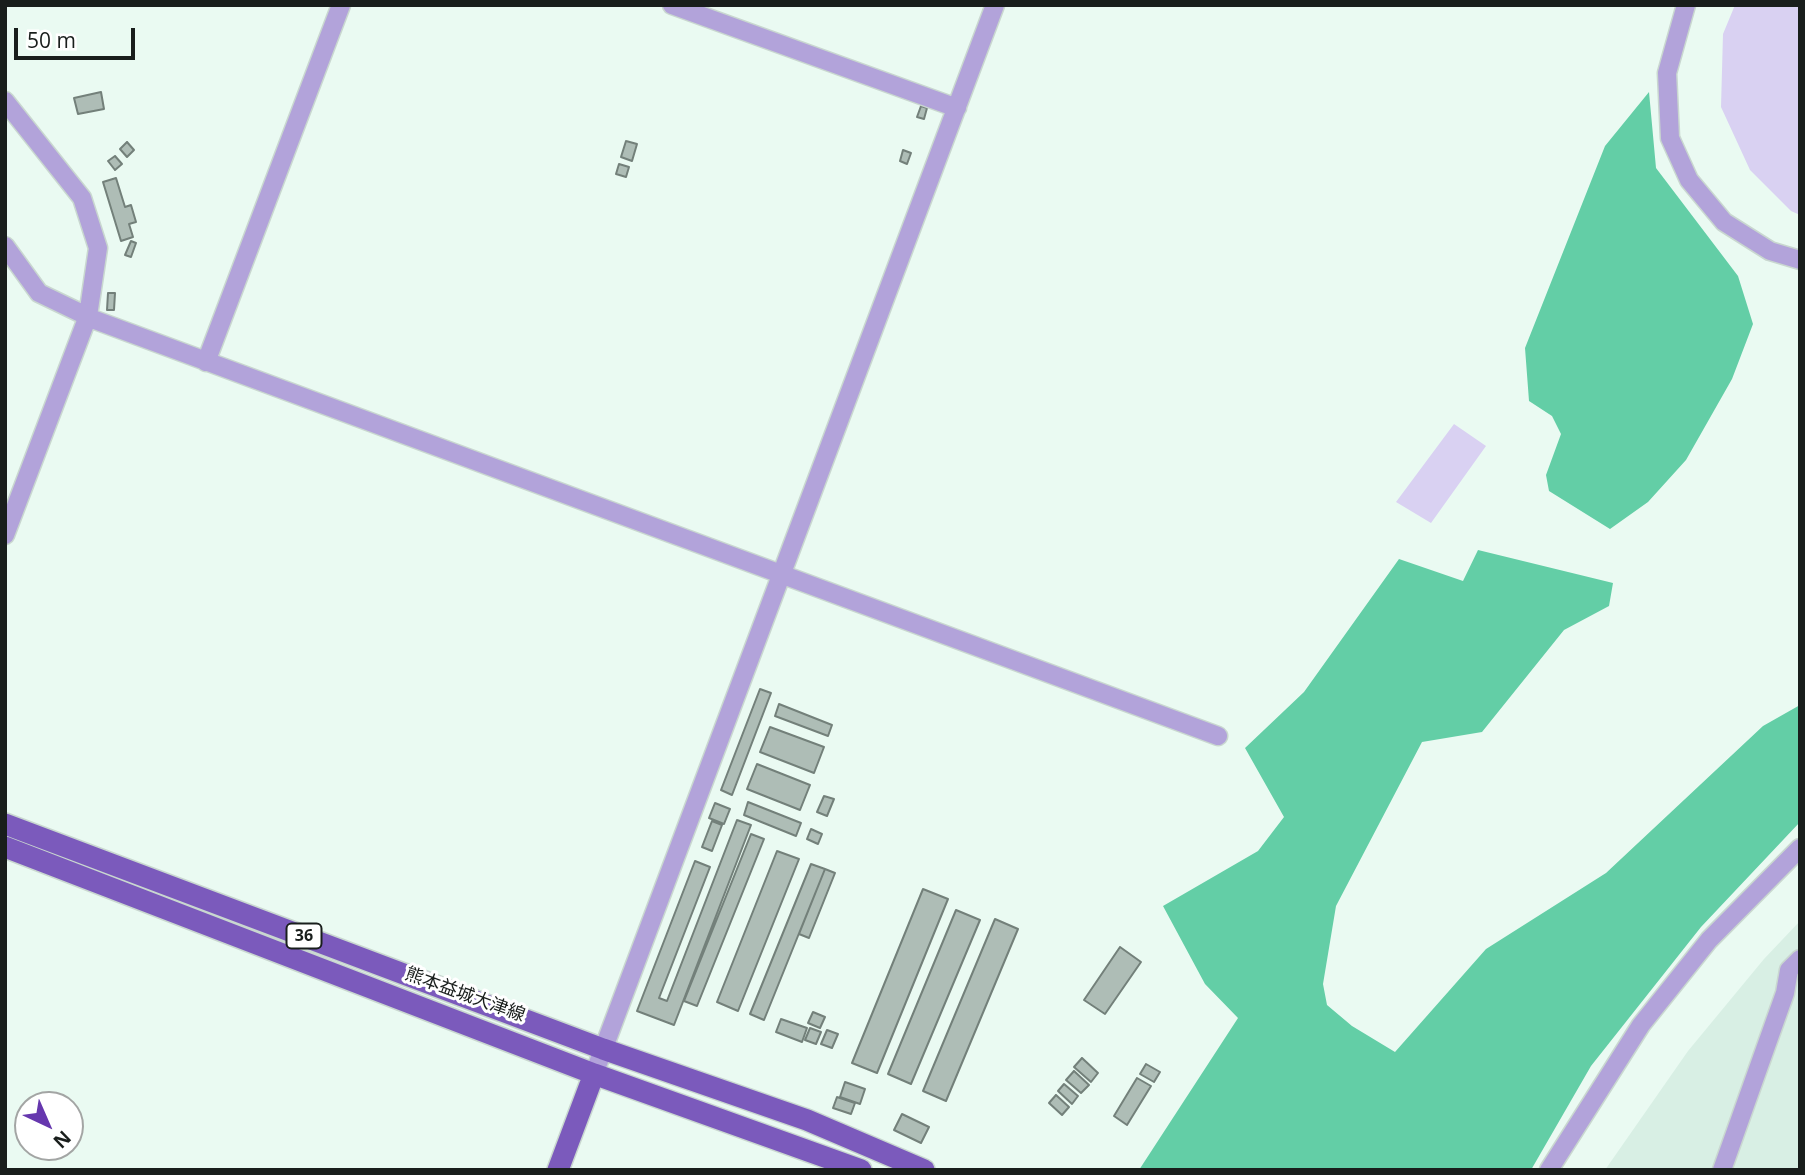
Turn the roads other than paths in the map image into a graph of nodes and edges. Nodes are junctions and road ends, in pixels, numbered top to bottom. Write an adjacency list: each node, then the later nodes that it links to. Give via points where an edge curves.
1 (341, 5): 10 (street)
2 (672, 5): 6 (street)
3 (995, 5): 6 (street)
4 (1686, 5): 8 (street, via 1667,73 1670,138 1689,180 1724,222 1770,251)
5 (5, 101): 9 (street, via 82,198 98,248)
6 (957, 108): 12 (street)
7 (5, 246): 9 (street, via 38,293)
8 (1800, 260)
9 (88, 316): 10 (street); 11 (street)
10 (206, 362): 12 (street)
11 (5, 535)
12 (780, 575): 13 (street); 18 (street)
13 (1218, 736)
14 (5, 824): 18 (main road, 熊本益城大津線 / 36)
15 (5, 847): 19 (main road, 熊本益城大津線 / 36)
16 (1800, 849): 23 (street, via 1709,940 1642,1025)
17 (1800, 959): 24 (street, via 1789,970)
18 (603, 1049): 19 (street); 22 (main road, 熊本益城大津線 / 36, via 807,1120)
19 (594, 1074): 20 (main road); 21 (main road, 熊本益城大津線 / 36)
20 (558, 1170)
21 (861, 1170)
22 (924, 1170)
23 (1549, 1170)
24 (1722, 1170)

